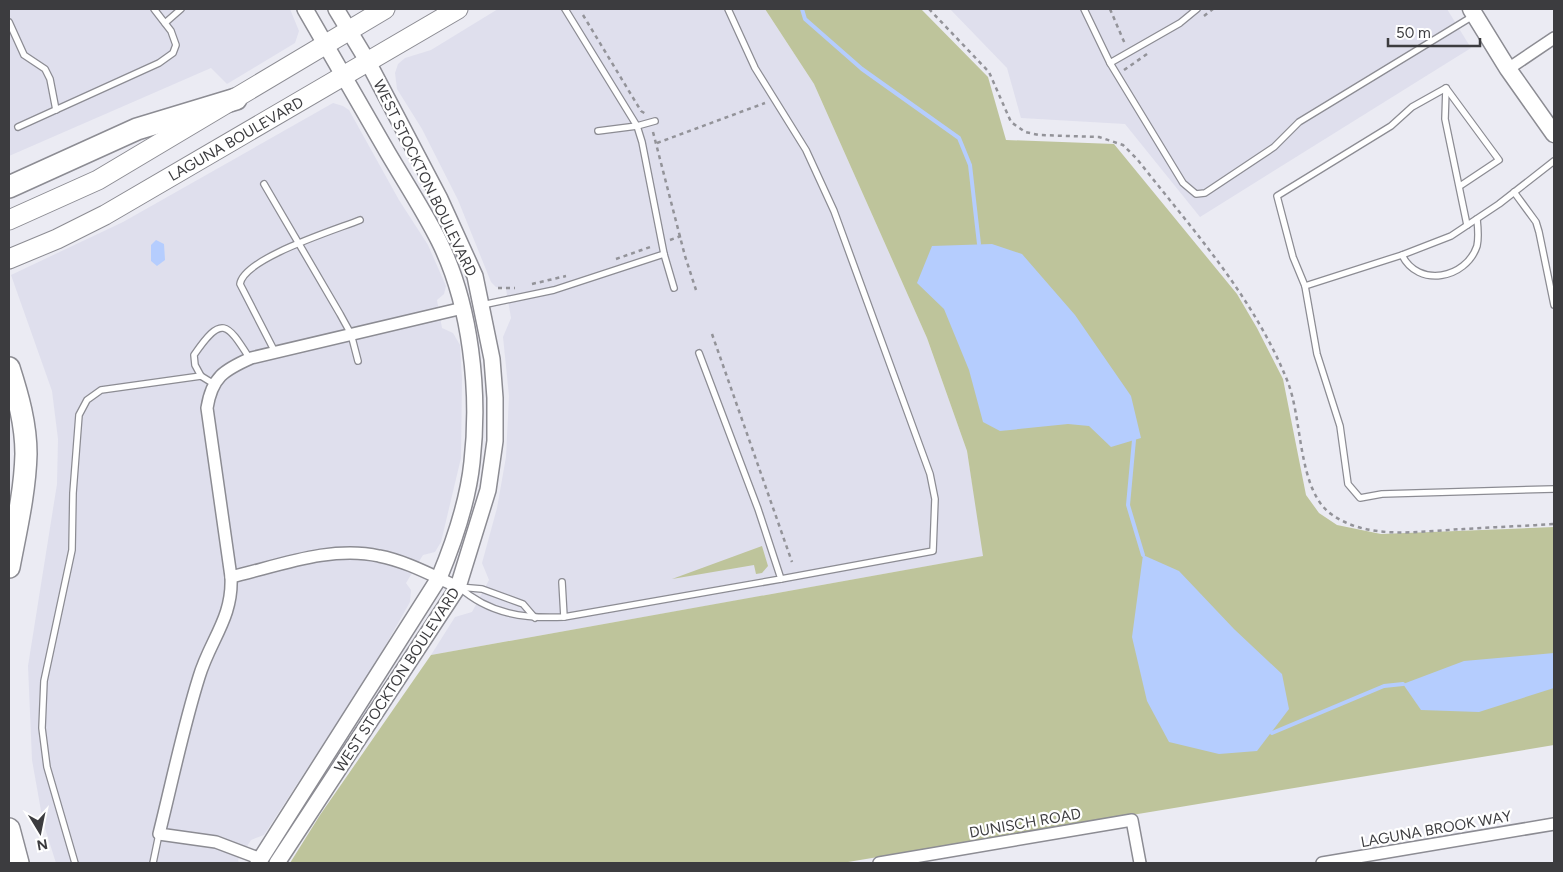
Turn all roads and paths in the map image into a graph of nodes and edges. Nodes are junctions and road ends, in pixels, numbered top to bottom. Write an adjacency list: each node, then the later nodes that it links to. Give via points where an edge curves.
1 (154, 9): 16 (lane)
2 (180, 9): 16 (lane)
3 (305, 9): 19 (street, WEST STOCKTON BOULEVARD)
4 (336, 9): 17 (street, WEST STOCKTON BOULEVARD)
5 (385, 9): 17 (main road)
6 (458, 9): 21 (main road, LAGUNA BOULEVARD)
7 (728, 9): 80 (lane, via 755,68 806,150 834,210 930,474 935,499 933,551)
8 (929, 9): 75 (path, via 989,72 1011,122 1025,132 1039,135 1099,138 1122,145 1137,159 1232,279 1260,324 1288,381 1308,479 1320,503 1332,515 1363,529 1392,533)
9 (1084, 9): 23 (lane)
10 (1110, 9): 20 (path)
11 (1197, 9): 20 (lane, via 1180,23)
12 (568, 10): 32 (lane)
13 (1473, 12): 23 (lane, via 1299,122 1274,147 1205,194 1196,194 1183,183); 24 (main road)
14 (583, 15): 30 (path, via 640,112)
15 (9, 22): 29 (lane, via 24,55 45,69)
16 (165, 23): 29 (lane, via 172,31 176,45 163,62)
17 (348, 29): 19 (main road); 21 (street, WEST STOCKTON BOULEVARD)
18 (1554, 38): 24 (street)
19 (325, 43): 25 (street, WEST STOCKTON BOULEVARD); 27 (main road)
20 (1129, 52): 22 (path); 23 (lane)
21 (368, 62): 25 (main road, LAGUNA BOULEVARD); 62 (street, WEST STOCKTON BOULEVARD, via 457,234 475,276)
22 (1134, 62)
23 (1110, 63)
24 (1508, 69): 36 (main road)
25 (343, 77): 52 (main road, LAGUNA BOULEVARD, via 105,216); 64 (street, WEST STOCKTON BOULEVARD, via 440,242)
26 (1446, 88): 40 (lane, via 1445,119); 40 (lane, via 1499,160); 57 (lane, via 1277,196 1293,257)
27 (236, 99): 41 (highway, via 137,129); 44 (main road, via 98,180)
28 (765, 103): 37 (path)
29 (56, 110): 33 (lane)
30 (646, 114)
31 (655, 121): 32 (lane)
32 (637, 126): 34 (lane); 49 (lane)
33 (18, 127)
34 (598, 131)
35 (653, 132): 37 (path)
36 (1554, 134)
37 (657, 143): 47 (path)
38 (1554, 161): 42 (lane)
39 (264, 184): 48 (lane)
40 (1460, 186): 46 (lane)
41 (9, 187)
42 (1514, 192): 43 (lane); 55 (lane, via 1536,222)
43 (1477, 219): 46 (lane); 51 (lane, via 1479,233 1470,259 1447,275 1420,274 1408,267)
44 (9, 220)
45 (360, 220): 48 (lane)
46 (1468, 225): 51 (lane, via 1451,236)
47 (680, 236): 49 (path); 61 (path)
48 (299, 243): 65 (lane); 67 (lane, via 251,267 241,278 240,284)
49 (662, 243): 50 (lane); 53 (path)
50 (664, 254): 60 (lane); 62 (lane, via 554,290)
51 (1402, 255): 57 (lane)
52 (9, 258)
53 (608, 262)
54 (575, 273): 56 (path)
55 (1551, 279): 63 (lane)
56 (528, 285)
57 (1305, 286): 74 (lane, via 1316,354 1340,426 1348,484 1360,498 1382,494)
58 (498, 288): 59 (path)
59 (519, 288)
60 (674, 288)
61 (696, 290)
62 (482, 305): 82 (street, WEST STOCKTON BOULEVARD, via 492,359 495,441 486,499)
63 (1554, 305)
64 (463, 308): 65 (street); 79 (street, WEST STOCKTON BOULEVARD, via 473,362 472,463 452,545)
65 (351, 334): 67 (street); 70 (lane)
66 (712, 334): 76 (path)
67 (275, 352): 69 (street)
68 (699, 353): 80 (lane)
69 (250, 359): 72 (lane, via 232,331 222,327 215,329 194,355); 73 (street, via 232,366)
70 (358, 361)
71 (9, 368): 77 (highway, via 23,421 26,452)
72 (201, 376): 73 (lane); 90 (lane, via 101,390 87,400 79,415 72,550 44,681 42,728 47,767)
73 (214, 384): 78 (street, via 207,408 208,424)
74 (1554, 489)
75 (1554, 524)
76 (792, 562)
77 (9, 567)
78 (231, 576): 79 (street, via 339,553 380,556); 87 (street, via 232,590 226,620 199,676)
79 (439, 578): 82 (street); 88 (street, WEST STOCKTON BOULEVARD)
80 (781, 579): 83 (lane)
81 (562, 582): 83 (lane)
82 (458, 586): 84 (lane, via 473,600 515,616); 84 (lane, via 482,589 523,604); 92 (street, WEST STOCKTON BOULEVARD)
83 (564, 617): 84 (lane)
84 (534, 618)
85 (1554, 824): 95 (street, LAGUNA BROOK WAY)
86 (9, 829): 89 (highway)
87 (159, 834): 88 (street, via 216,842); 91 (lane)
88 (260, 861)
89 (18, 863)
90 (75, 863)
91 (153, 863)
92 (277, 863)
93 (878, 863): 94 (street, DUNISCH ROAD, via 1132,820)
94 (1140, 863)
95 (1322, 863)

